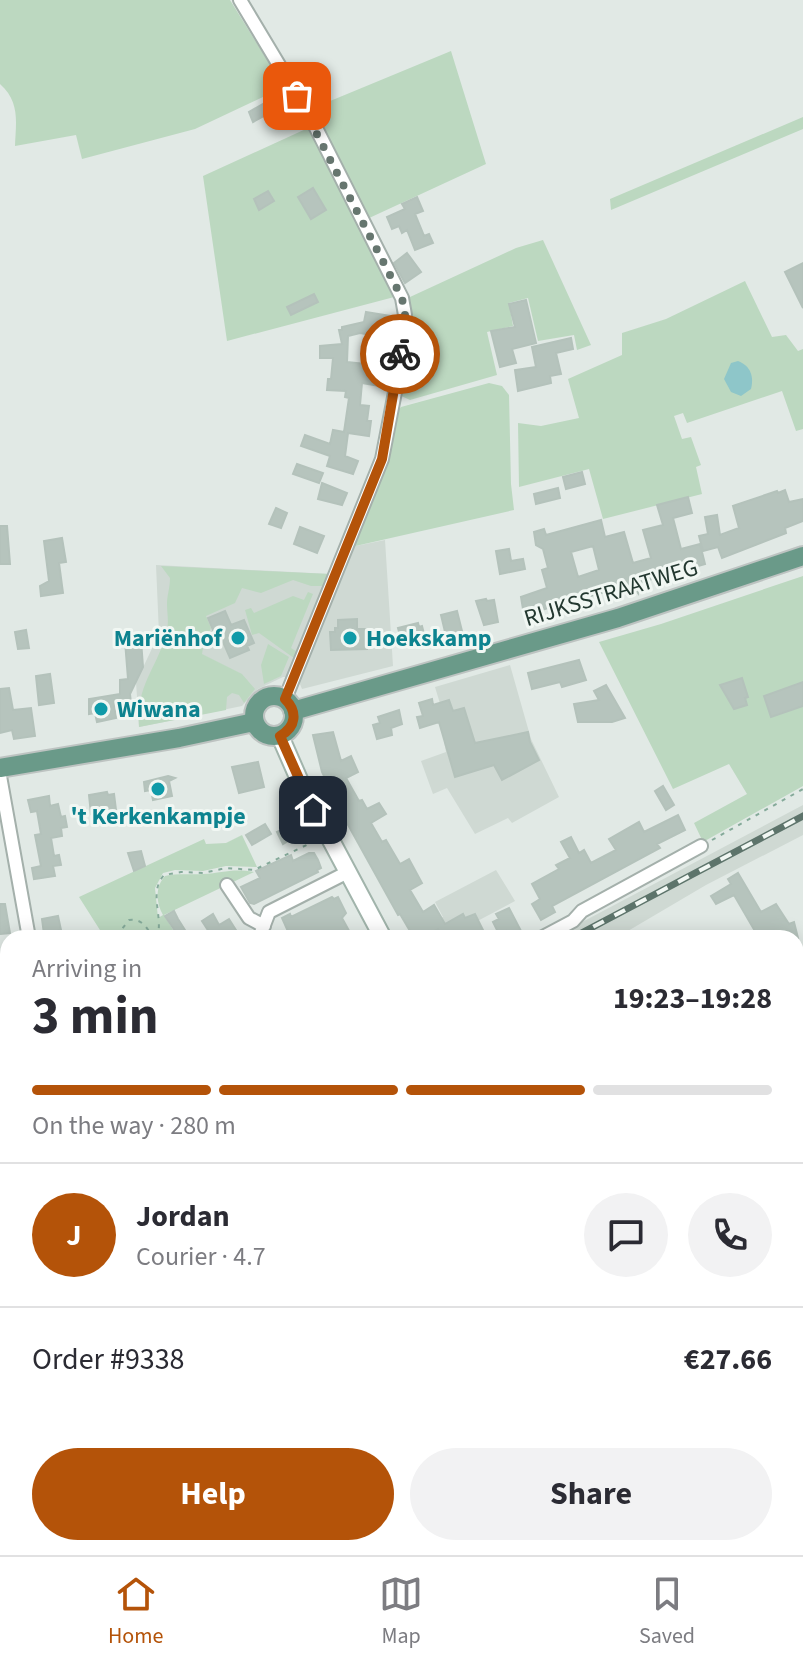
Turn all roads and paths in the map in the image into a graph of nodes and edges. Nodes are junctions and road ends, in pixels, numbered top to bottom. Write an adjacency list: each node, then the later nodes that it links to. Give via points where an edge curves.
1 (240, 0): 3 (street, via 312,120 405,307 382,459)
2 (803, 556): 3 (main road, RIJKSSTRAATWEG, via 618,618)
3 (290, 700): 4 (main road, via 271,696); 4 (path, via 278,689 267,690 254,698); 5 (main road, via 292,726)
4 (251, 715): 5 (main road, via 264,734); 6 (main road, via 179,738)
5 (280, 736): 10 (main road)
6 (0, 768)
7 (0, 776): 12 (street)
8 (803, 789): 9 (path)
9 (701, 846): 18 (street)
10 (346, 873): 16 (street, via 269,912); 17 (main road)
11 (227, 885): 15 (street)
12 (28, 930)
13 (122, 930): 14 (path, via 134,919)
14 (148, 930)
15 (260, 930)
16 (263, 930)
17 (378, 930)
18 (556, 930)

